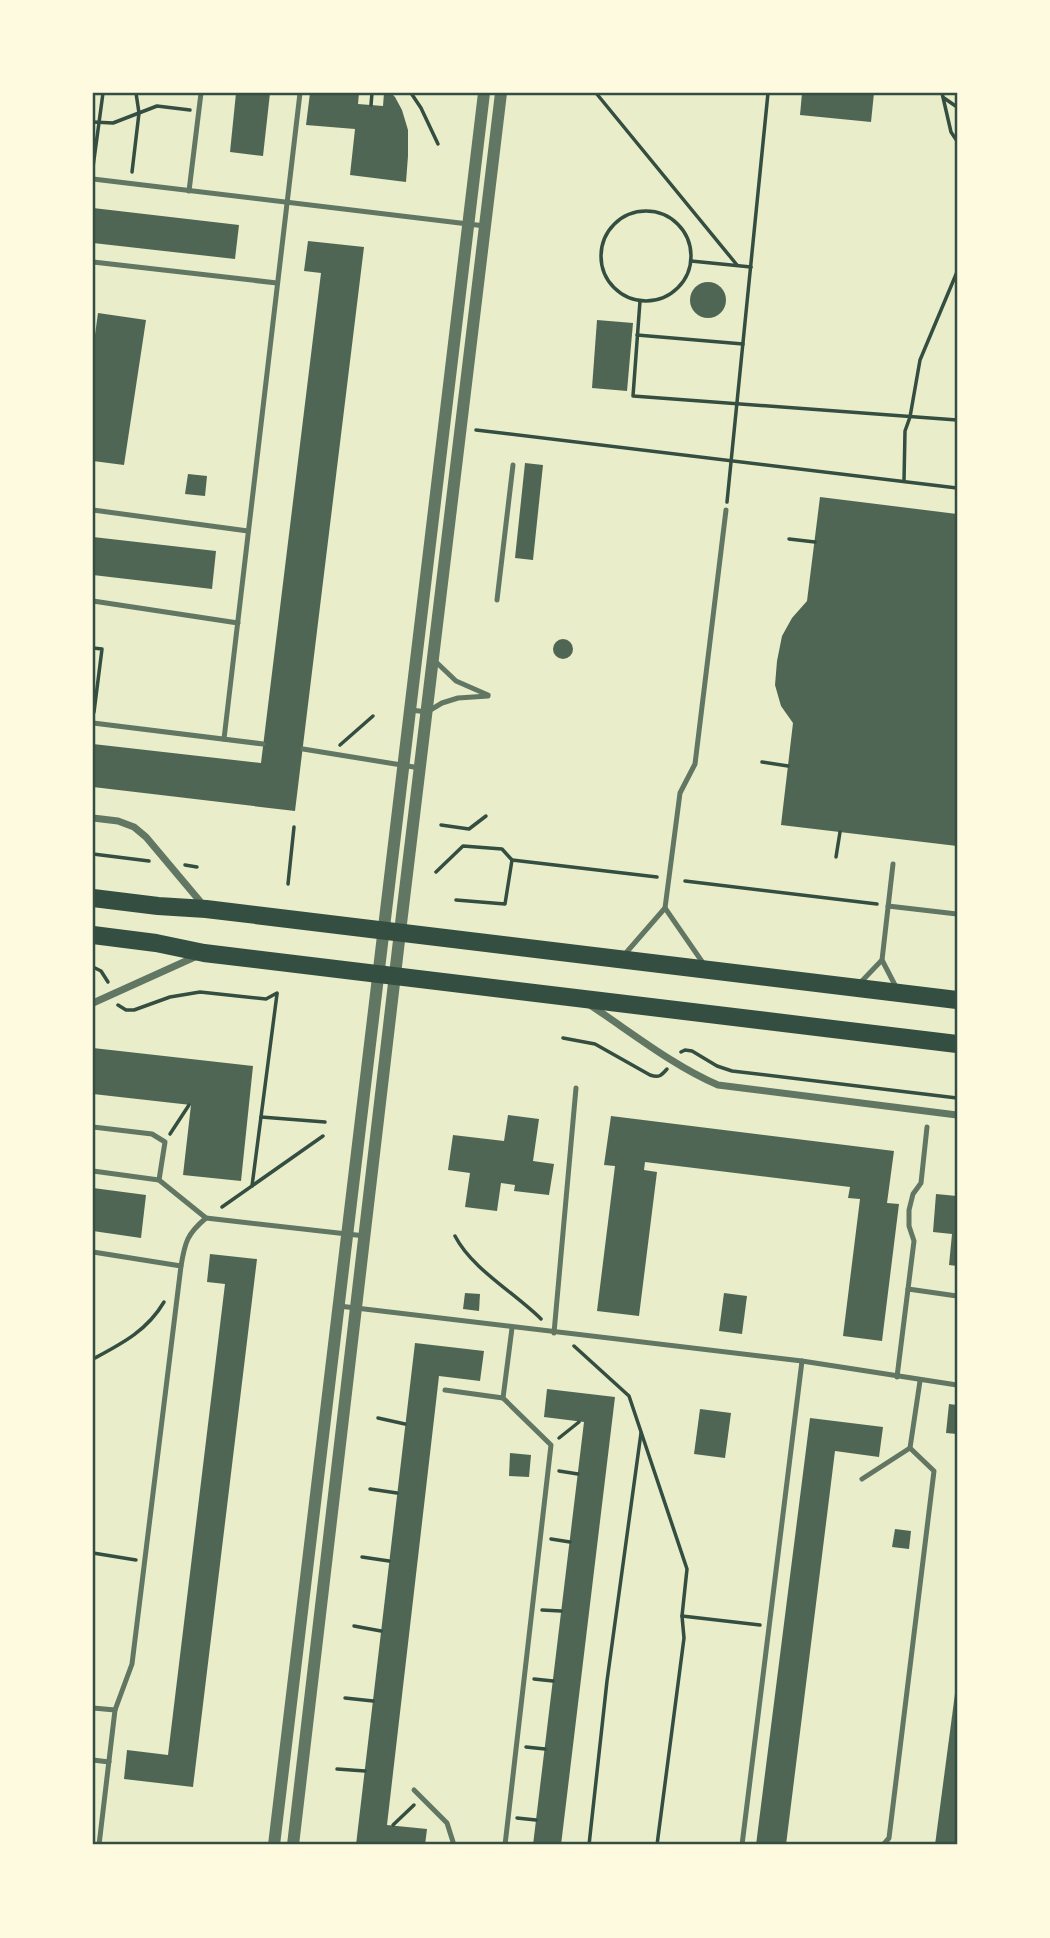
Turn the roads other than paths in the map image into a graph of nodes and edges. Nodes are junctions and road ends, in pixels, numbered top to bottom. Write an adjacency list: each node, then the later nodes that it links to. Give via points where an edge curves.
1 (201, 93): 6 (lane)
2 (300, 93): 7 (lane)
3 (484, 93): 8 (street)
4 (501, 93): 9 (street)
5 (93, 179): 6 (lane)
6 (189, 191): 7 (lane)
7 (287, 203): 8 (lane); 11 (lane)
8 (468, 225): 9 (lane); 12 (street)
9 (485, 226): 13 (street)
10 (93, 262): 11 (lane)
11 (277, 283): 17 (lane)
12 (443, 441): 13 (lane); 22 (street)
13 (460, 443): 21 (street)
14 (513, 465): 18 (lane)
15 (93, 510): 17 (lane)
16 (726, 510): 34 (lane, via 695,764 680,793)
17 (248, 531): 20 (lane)
18 (496, 600)
19 (93, 601): 20 (lane)
20 (238, 623): 25 (lane)
21 (433, 659): 23 (street); 23 (lane, via 456,681 488,696 458,698)
22 (410, 710): 23 (lane); 28 (street)
23 (427, 712): 29 (street)
24 (93, 722): 25 (lane)
25 (224, 739): 26 (lane)
26 (263, 744)
27 (303, 749): 28 (lane)
28 (404, 766): 29 (lane); 37 (street)
29 (420, 768): 37 (street)
30 (93, 818): 35 (street, via 134,827)
31 (893, 864): 33 (lane)
32 (93, 898): 35 (main road)
33 (888, 906): 36 (lane); 41 (lane)
34 (665, 908): 40 (lane); 42 (lane)
35 (206, 909): 37 (main road)
36 (957, 914)
37 (392, 931): 40 (main road); 43 (street)
38 (93, 935): 39 (main road)
39 (204, 953): 43 (main road); 48 (street)
40 (620, 959): 42 (main road)
41 (882, 960): 44 (lane); 45 (lane)
42 (707, 970): 44 (main road)
43 (388, 975): 46 (main road); 57 (street); 58 (street)
44 (855, 988): 45 (main road)
45 (899, 993): 47 (main road)
46 (581, 999): 49 (main road); 51 (street, via 718,1085)
47 (957, 1000)
48 (93, 1003)
49 (957, 1044)
50 (576, 1088): 66 (lane)
51 (957, 1115)
52 (93, 1127): 55 (lane, via 152,1134 165,1142)
53 (927, 1128): 61 (lane, via 921,1183 909,1210 914,1241)
54 (93, 1171): 55 (lane)
55 (159, 1180): 56 (lane)
56 (206, 1218): 57 (lane); 60 (lane, via 184,1244)
57 (347, 1234): 58 (lane); 63 (street)
58 (365, 1236): 64 (street)
59 (93, 1252): 60 (lane)
60 (181, 1266): 76 (lane, via 132,1664)
61 (908, 1289): 62 (lane); 68 (lane)
62 (957, 1296)
63 (339, 1306): 64 (lane); 81 (street)
64 (357, 1308): 65 (lane); 82 (street)
65 (512, 1328): 66 (lane); 72 (lane)
66 (554, 1333): 67 (lane)
67 (802, 1361): 68 (lane); 85 (lane)
68 (897, 1377): 69 (lane)
69 (920, 1381): 70 (lane); 73 (lane)
70 (957, 1385)
71 (445, 1390): 72 (lane)
72 (503, 1398): 84 (lane, via 551,1445)
73 (910, 1448): 74 (lane); 86 (lane, via 934,1471 888,1838)
74 (862, 1479)
75 (93, 1708): 76 (lane)
76 (115, 1710): 78 (lane)
77 (93, 1760): 78 (lane)
78 (109, 1762): 80 (lane)
79 (414, 1790): 83 (lane, via 447,1823)
80 (99, 1845)
81 (274, 1845)
82 (293, 1845)
83 (454, 1845)
84 (505, 1845)
85 (742, 1845)
86 (883, 1845)

